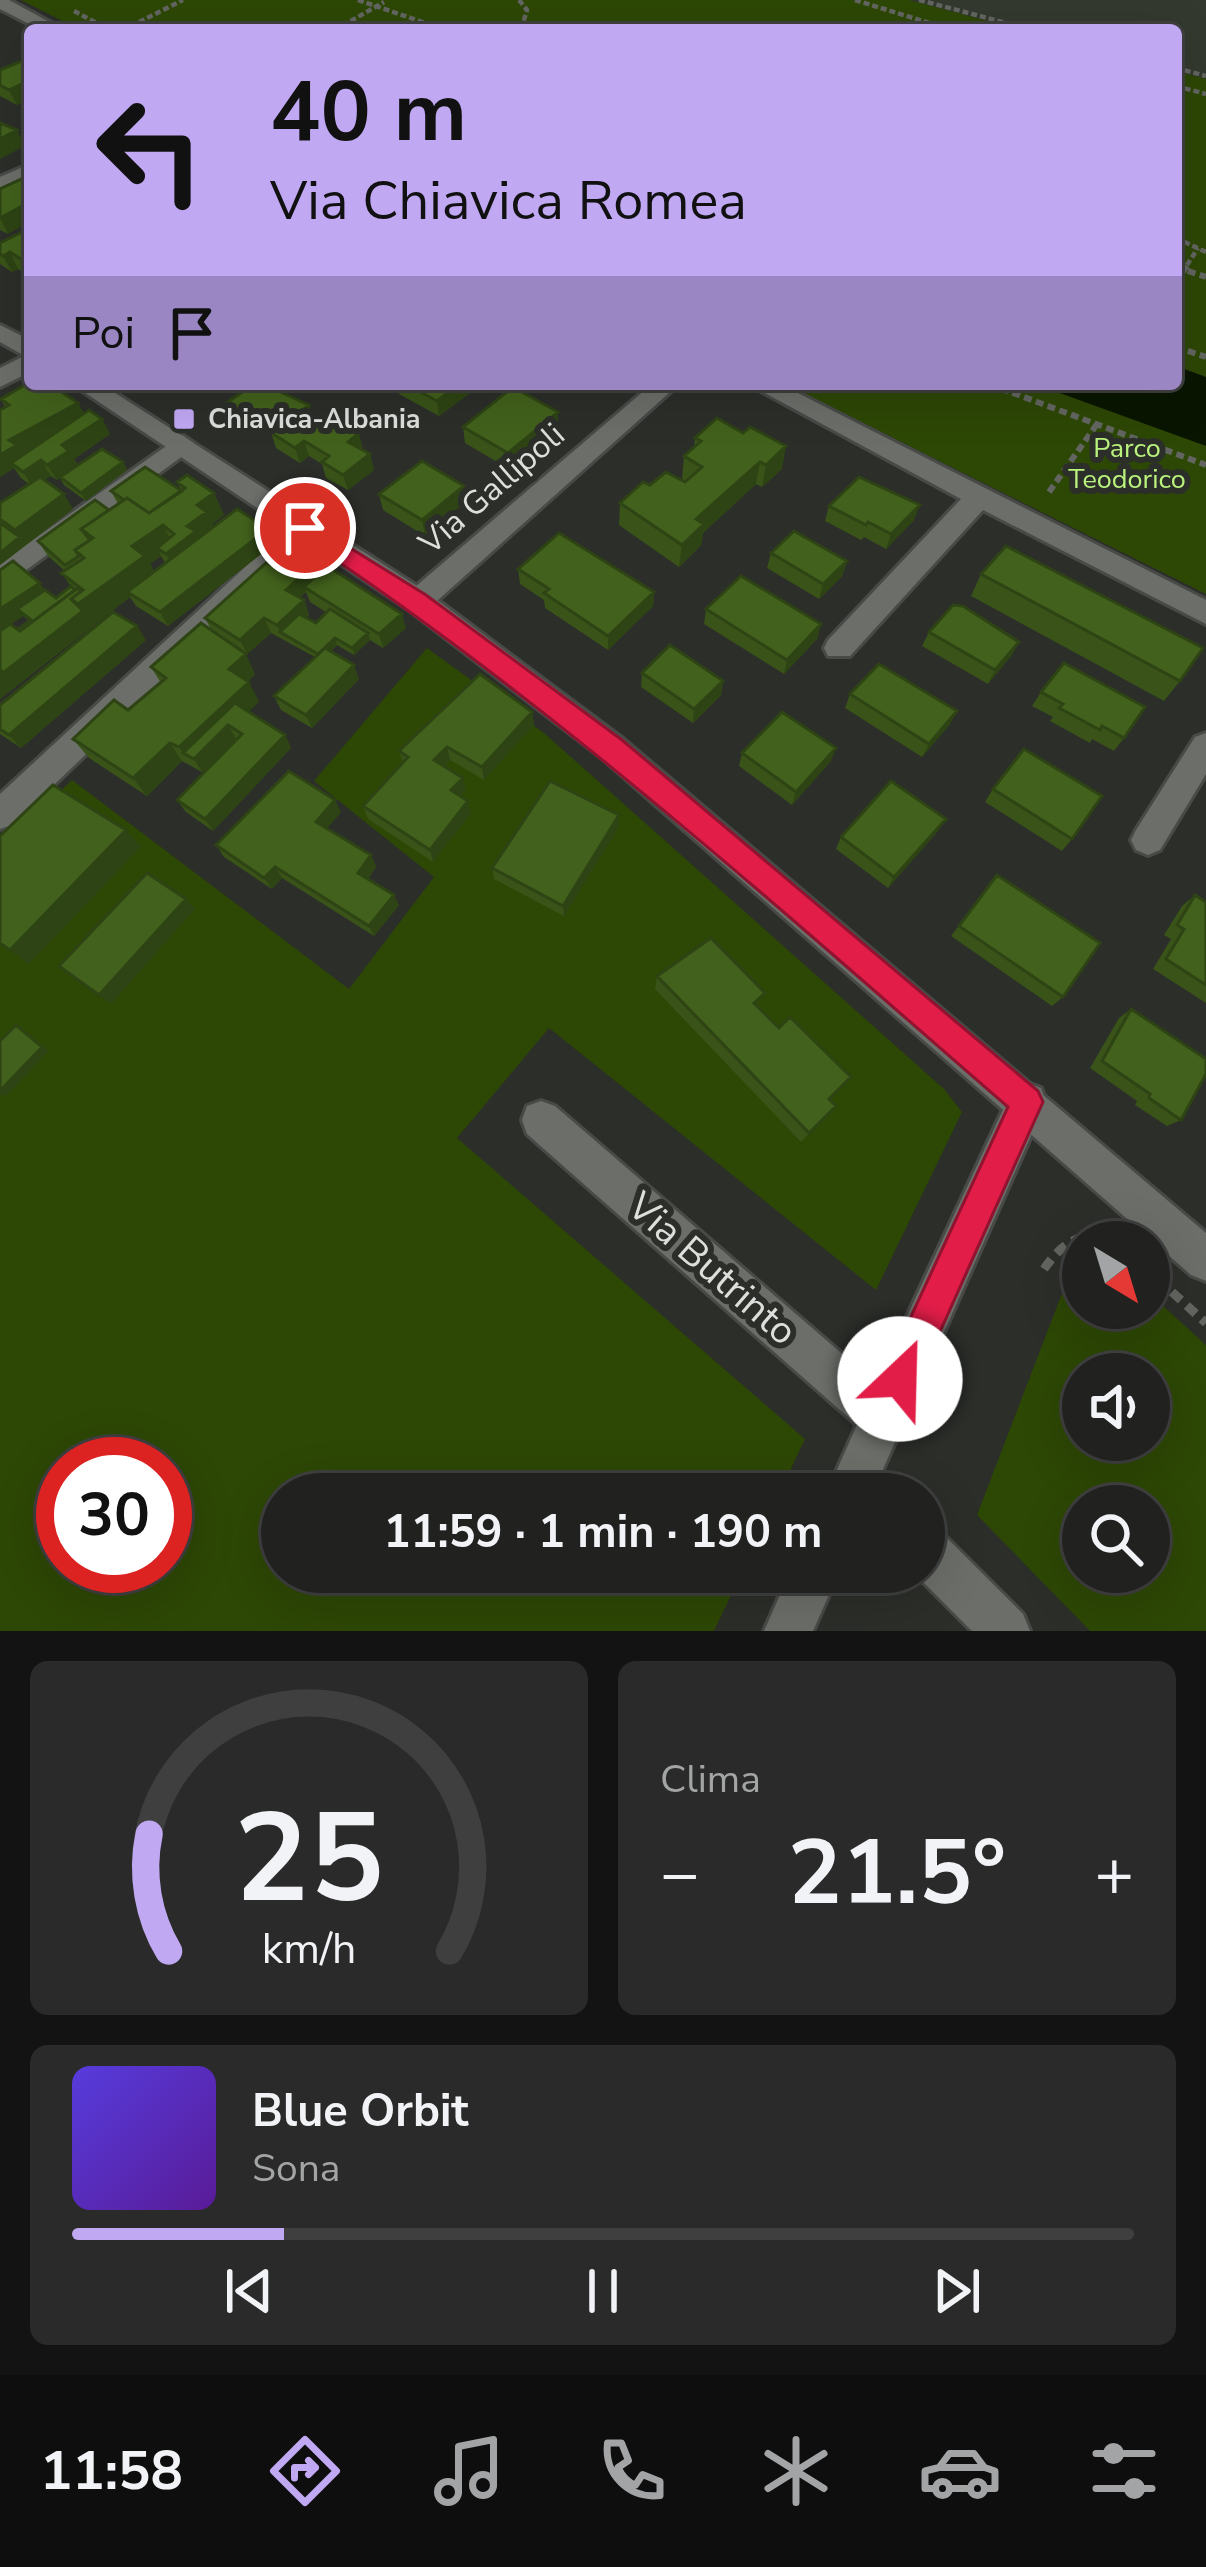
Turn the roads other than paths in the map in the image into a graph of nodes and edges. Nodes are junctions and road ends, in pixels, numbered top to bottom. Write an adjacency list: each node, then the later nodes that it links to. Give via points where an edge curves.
1 (0, 2): 2 (street)
2 (44, 24)
3 (93, 390): 6 (street)
4 (660, 390): 10 (street, Via Gallipoli)
5 (772, 390): 7 (street)
6 (182, 444): 8 (street); 9 (street)
7 (979, 496): 11 (street); 12 (street)
8 (305, 528): 10 (street); 14 (street)
9 (0, 578)
10 (418, 602): 16 (street, via 612,748)
11 (1206, 613)
12 (839, 648)
13 (1206, 746): 15 (street)
14 (0, 815)
15 (1148, 840)
16 (1027, 1102): 18 (street); 19 (street)
17 (541, 1120): 19 (street, Via Butrinto)
18 (1206, 1260)
19 (883, 1418): 20 (street)
20 (864, 1473)
21 (945, 1570): 24 (street)
22 (805, 1593): 23 (street)
23 (788, 1631)
24 (1006, 1631)

